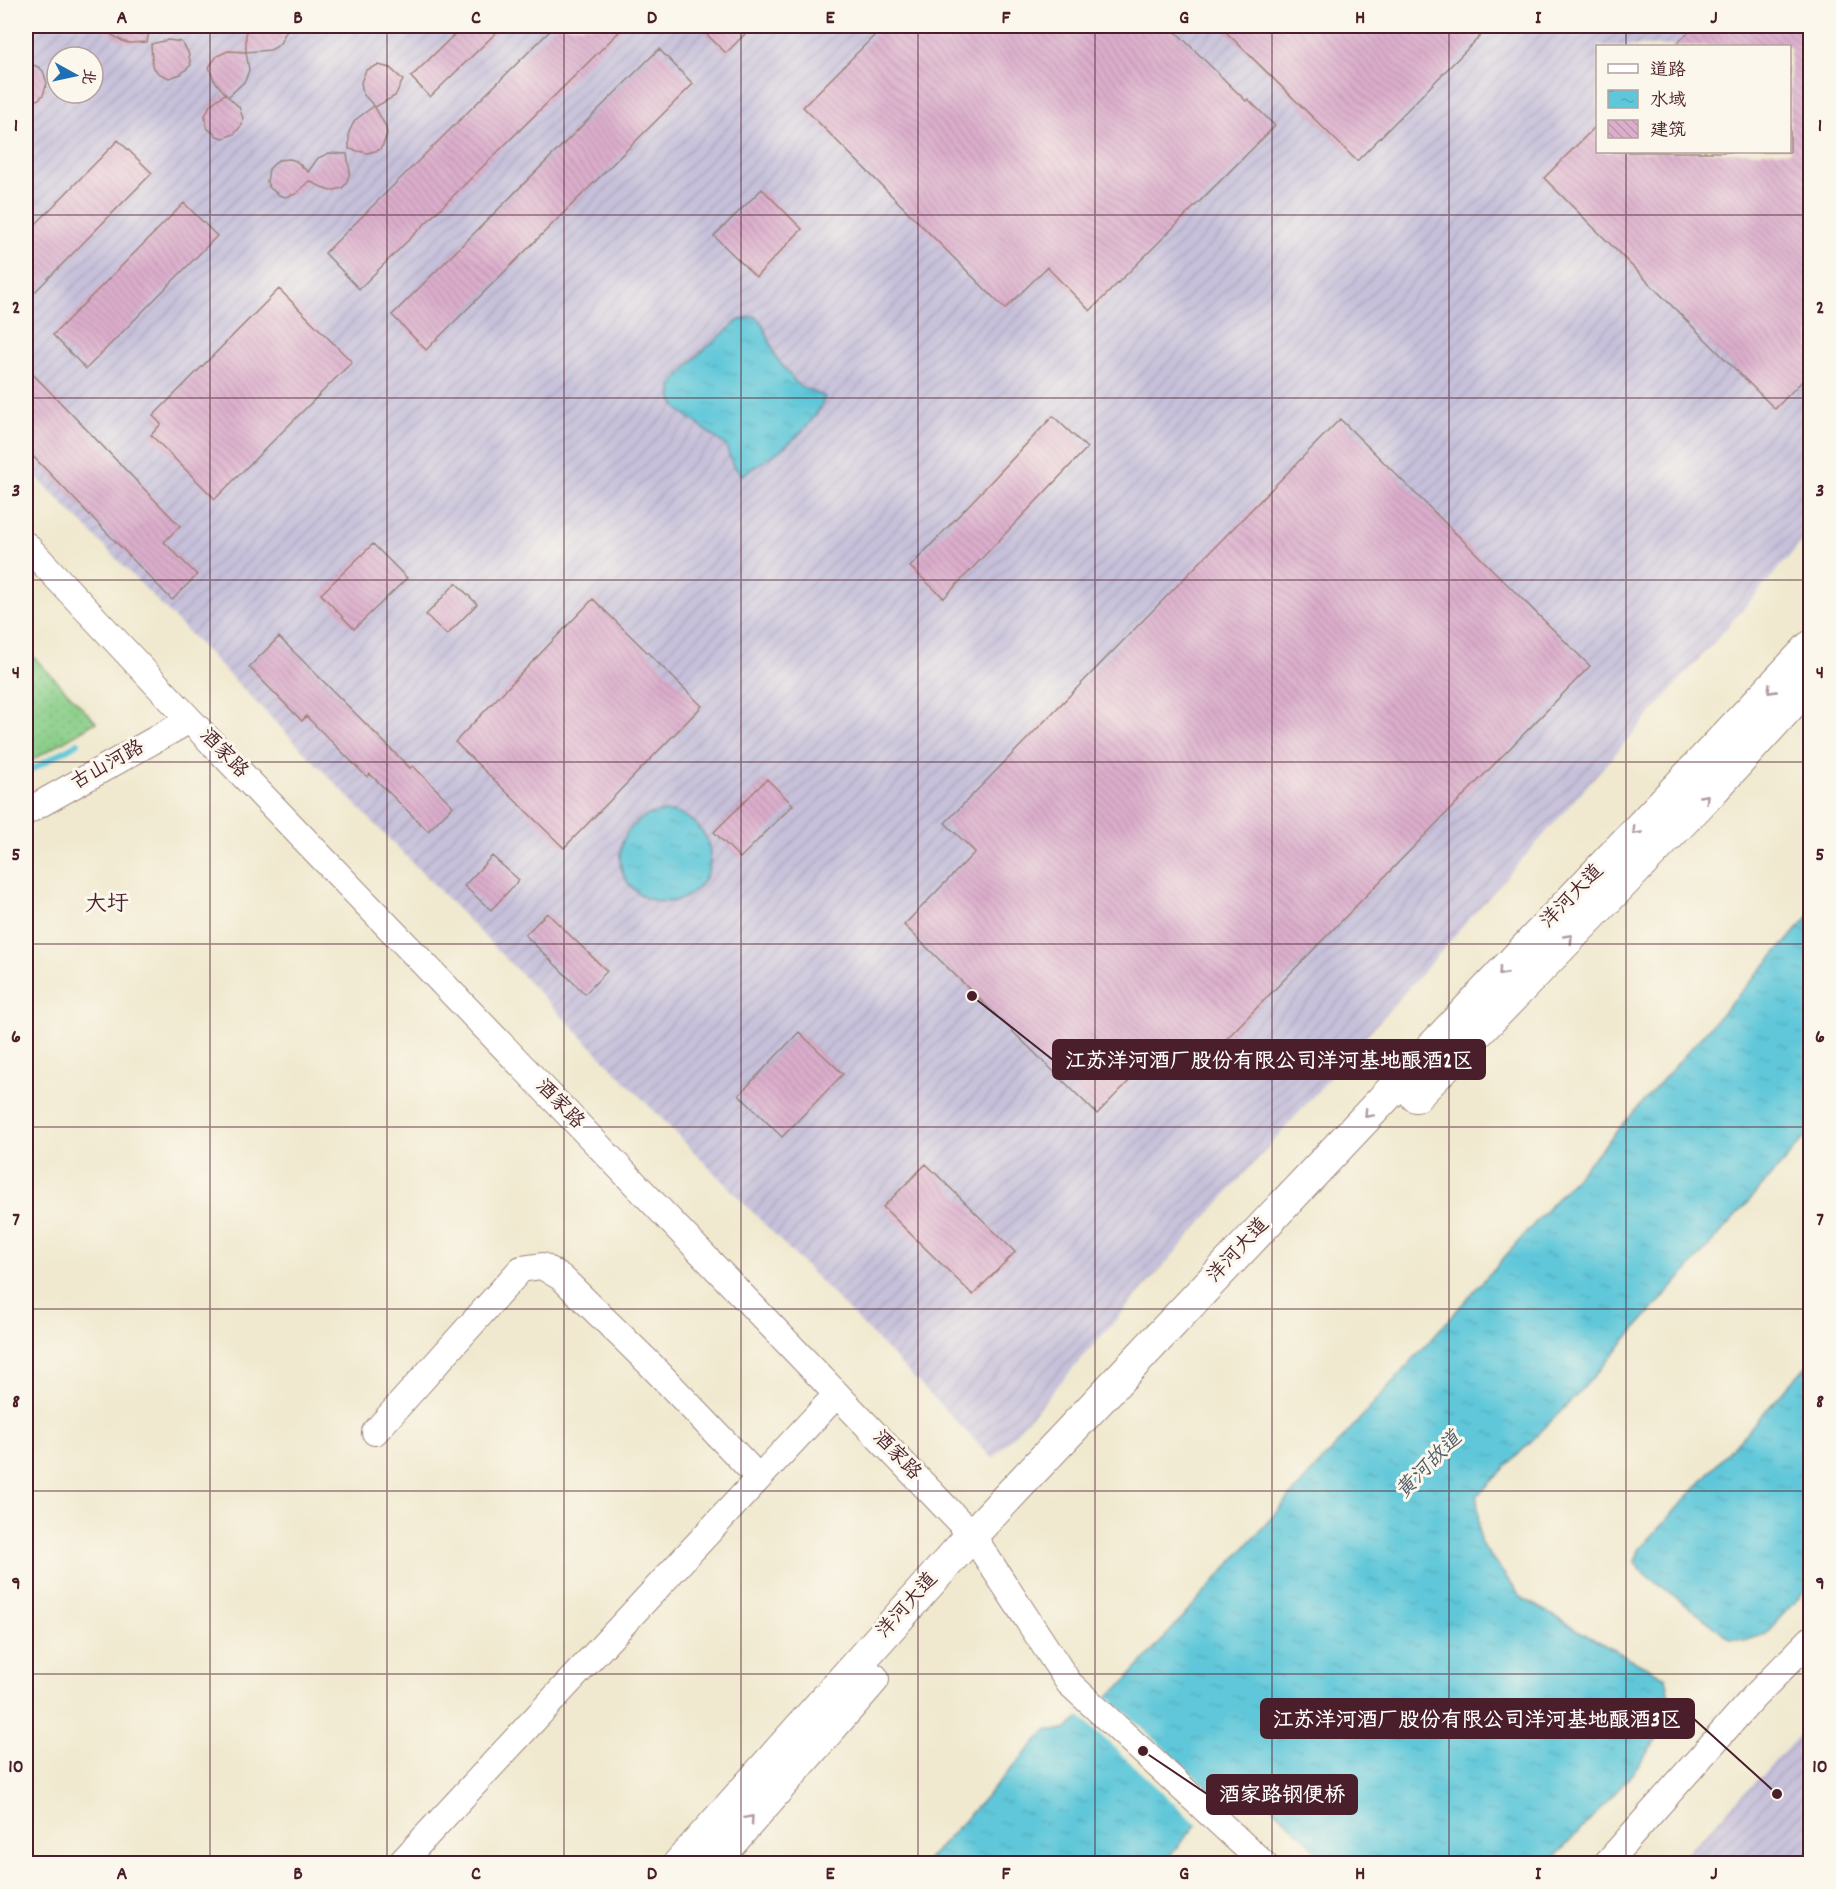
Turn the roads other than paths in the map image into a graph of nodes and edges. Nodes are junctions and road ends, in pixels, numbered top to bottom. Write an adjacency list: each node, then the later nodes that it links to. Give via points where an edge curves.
1 (26, 545): 4 (street, 酒家路)
2 (1810, 647): 9 (main road, 洋河大道, one-way to 9)
3 (1810, 683): 9 (main road, 洋河大道, one-way to 3, via 1710,793)
4 (190, 720): 5 (street, 古山河路); 6 (street, 酒家路)
5 (26, 812)
6 (837, 1394): 8 (street); 9 (street, 酒家路)
7 (375, 1432): 8 (street, via 521,1269 542,1266 562,1278)
8 (759, 1478): 12 (street)
9 (977, 1544): 11 (street, 酒家路, via 1069,1683 1235,1836); 13 (main road, 洋河大道); 14 (main road, 洋河大道, one-way to 9)
10 (1810, 1640): 15 (street)
11 (1256, 1861)
12 (400, 1863)
13 (679, 1863)
14 (712, 1863)
15 (1606, 1863)

